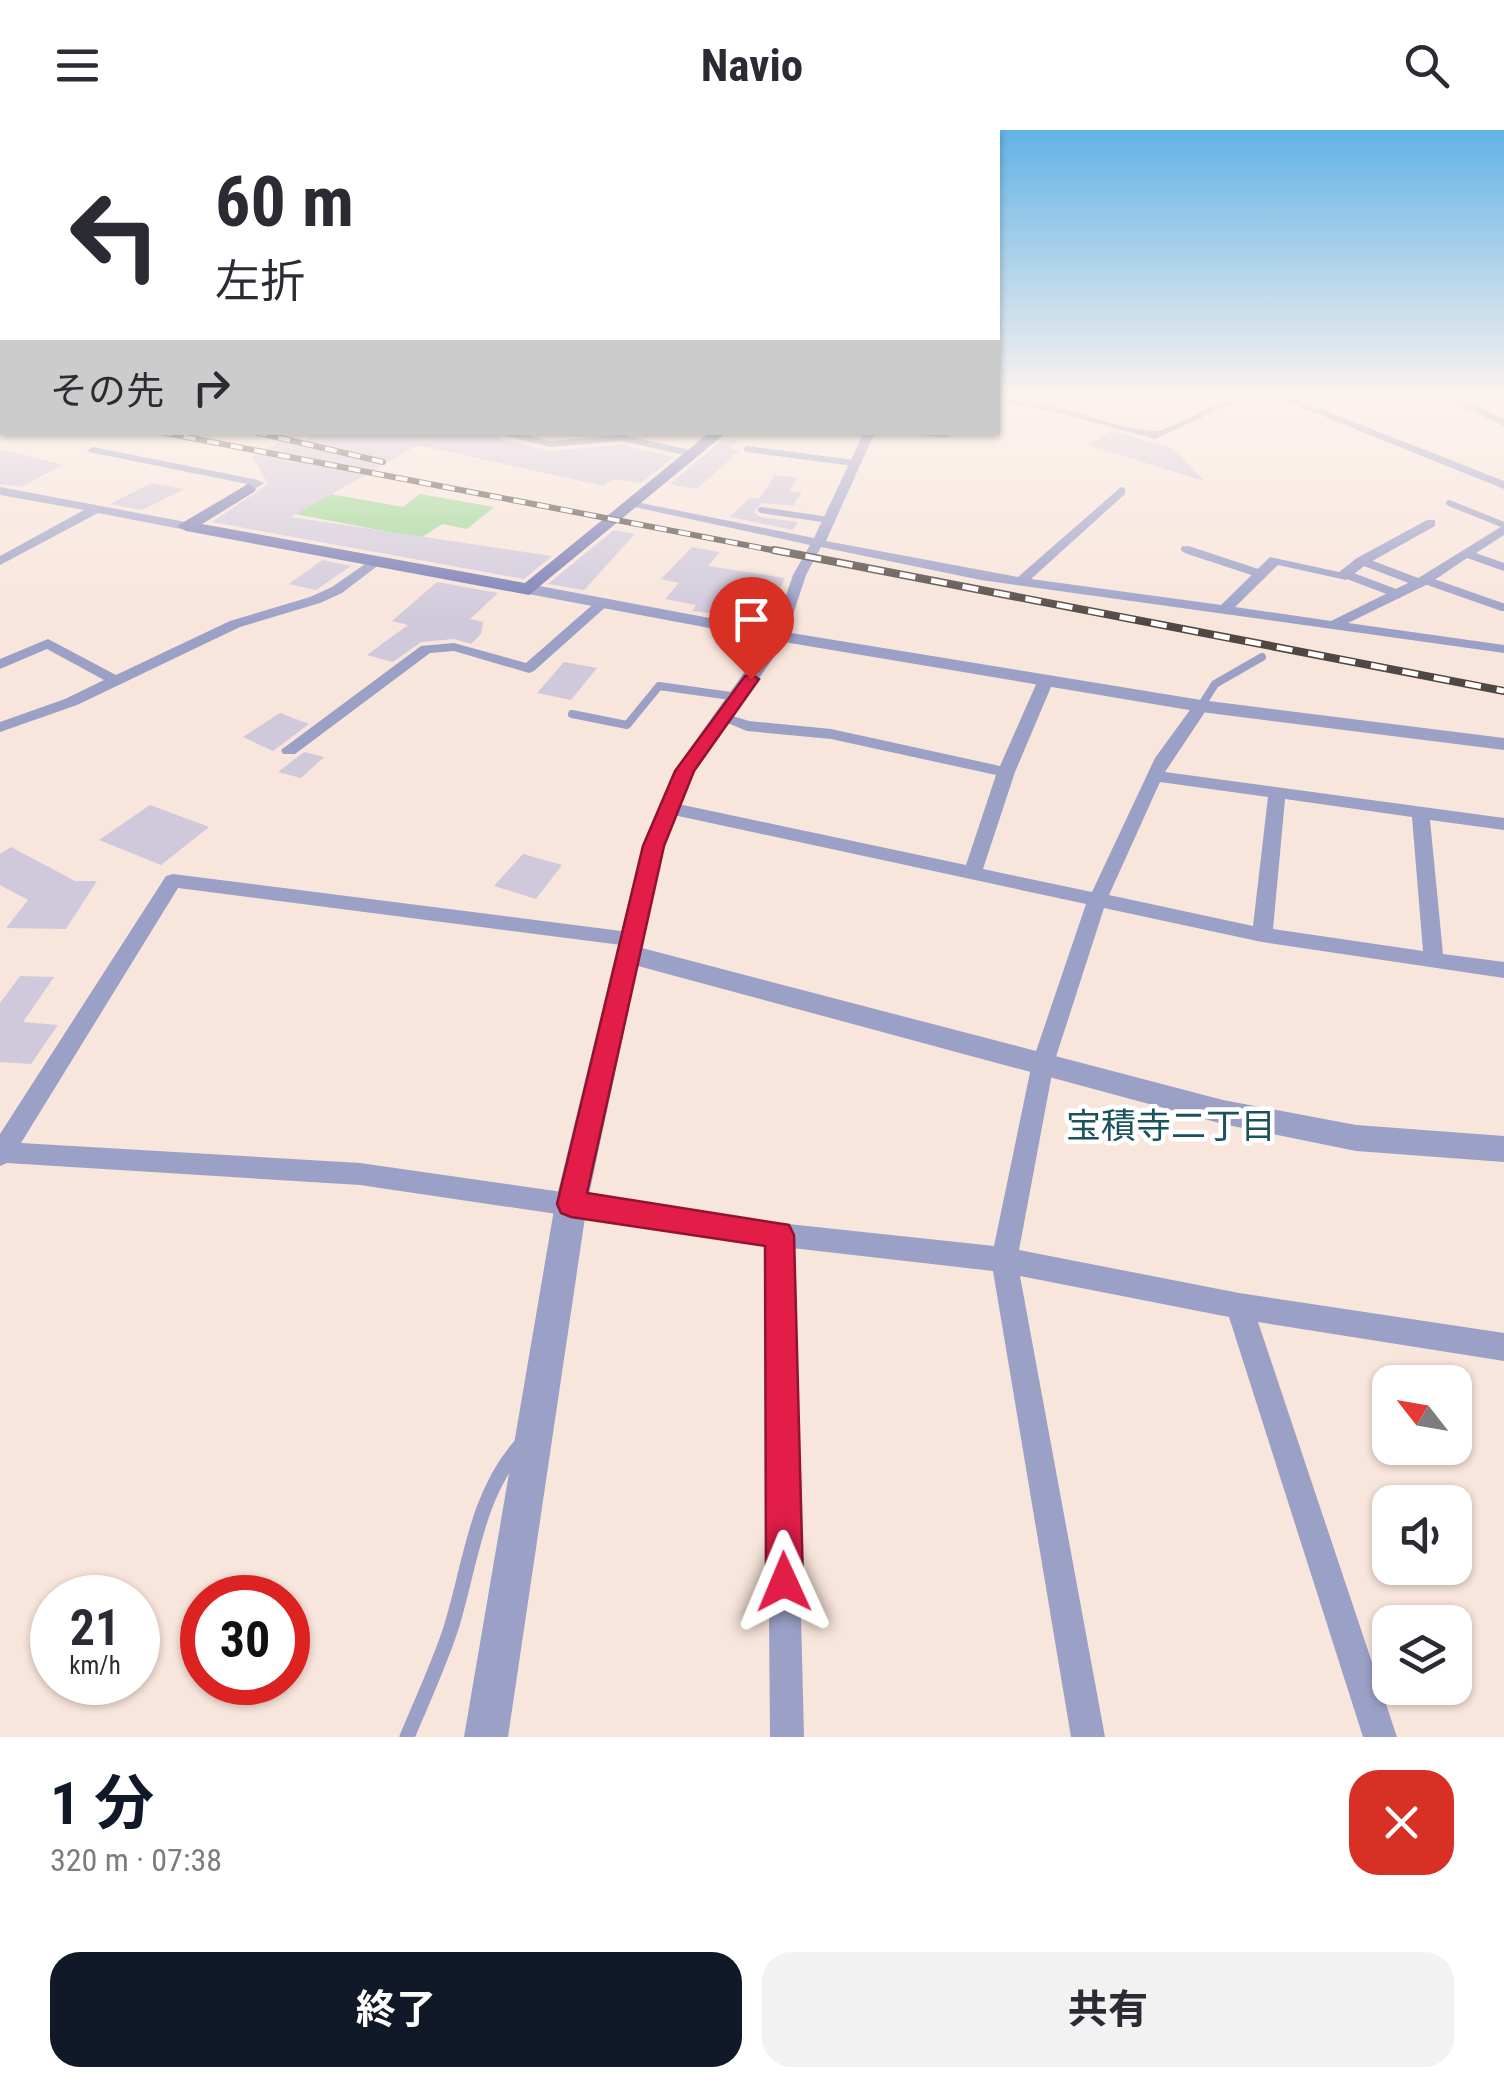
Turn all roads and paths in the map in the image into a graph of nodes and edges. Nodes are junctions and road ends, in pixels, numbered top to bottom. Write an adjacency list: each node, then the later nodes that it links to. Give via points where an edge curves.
1 (212, 473): 6 (street, via 258,482)
2 (671, 473): 10 (main road)
3 (850, 473): 13 (street)
4 (1474, 473): 5 (street)
5 (1504, 485)
6 (248, 490): 15 (main road)
7 (0, 491): 11 (street)
8 (1121, 491): 26 (street)
9 (1449, 503): 16 (lane)
10 (631, 505): 17 (street); 28 (main road)
11 (96, 509): 15 (street); 20 (street)
12 (761, 510): 13 (lane)
13 (829, 520): 17 (street)
14 (1431, 523): 21 (street)
15 (186, 526): 22 (main road)
16 (1504, 527): 19 (street)
17 (819, 542): 26 (street); 34 (street, via 806,557)
18 (1184, 548): 24 (lane)
19 (1467, 554): 23 (street); 27 (street)
20 (0, 561)
21 (1362, 561): 25 (street); 27 (lane)
22 (374, 562): 28 (main road); 38 (street, via 315,600 235,624)
23 (1504, 567)
24 (1261, 574): 25 (street, via 1275,560); 32 (street)
25 (1345, 574): 29 (lane)
26 (1020, 582): 32 (street)
27 (1423, 582): 29 (street); 31 (lane)
28 (528, 589): 30 (street)
29 (1398, 594): 33 (street)
30 (603, 604): 34 (street); 45 (street, via 529,668 454,647 426,649)
31 (1502, 607)
32 (1224, 610): 33 (street)
33 (1333, 625): 35 (street)
34 (779, 636): 39 (street); 41 (street)
35 (1504, 649)
36 (1262, 657): 40 (lane, via 1215,684)
37 (0, 664): 38 (street, via 48,644)
38 (114, 680): 43 (street)
39 (1046, 680): 40 (street); 46 (street)
40 (1200, 706): 44 (street); 47 (street)
41 (730, 708): 42 (lane, via 658,686 627,725); 46 (street, via 747,726 831,734); 49 (street, via 685,771)
42 (572, 714)
43 (0, 727)
44 (1502, 747)
45 (289, 750)
46 (1006, 772): 52 (street)
47 (1155, 776): 48 (street); 53 (street)
48 (1277, 791): 50 (street); 54 (street)
49 (669, 808): 52 (street); 55 (street)
50 (1420, 811): 51 (street); 56 (street)
51 (1504, 824)
52 (972, 874): 53 (street)
53 (1097, 901): 54 (street); 58 (street)
54 (1262, 935): 56 (street)
55 (627, 946): 58 (street); 60 (street, via 173,881); 61 (street)
56 (1434, 962): 57 (street)
57 (1504, 970)
58 (1043, 1062): 59 (street, via 1223,1112 1356,1138); 63 (street)
59 (1504, 1149)
60 (0, 1153): 61 (street, via 360,1174)
61 (571, 1204): 62 (street); 66 (street)
62 (779, 1235): 63 (street); 69 (street)
63 (1004, 1260): 64 (street); 70 (street)
64 (1239, 1306): 65 (street); 71 (street)
65 (1504, 1346)
66 (533, 1437): 67 (lane, via 509,1455 491,1494 450,1633); 68 (street)
67 (408, 1737)
68 (486, 1737)
69 (787, 1737)
70 (1088, 1737)
71 (1380, 1737)

